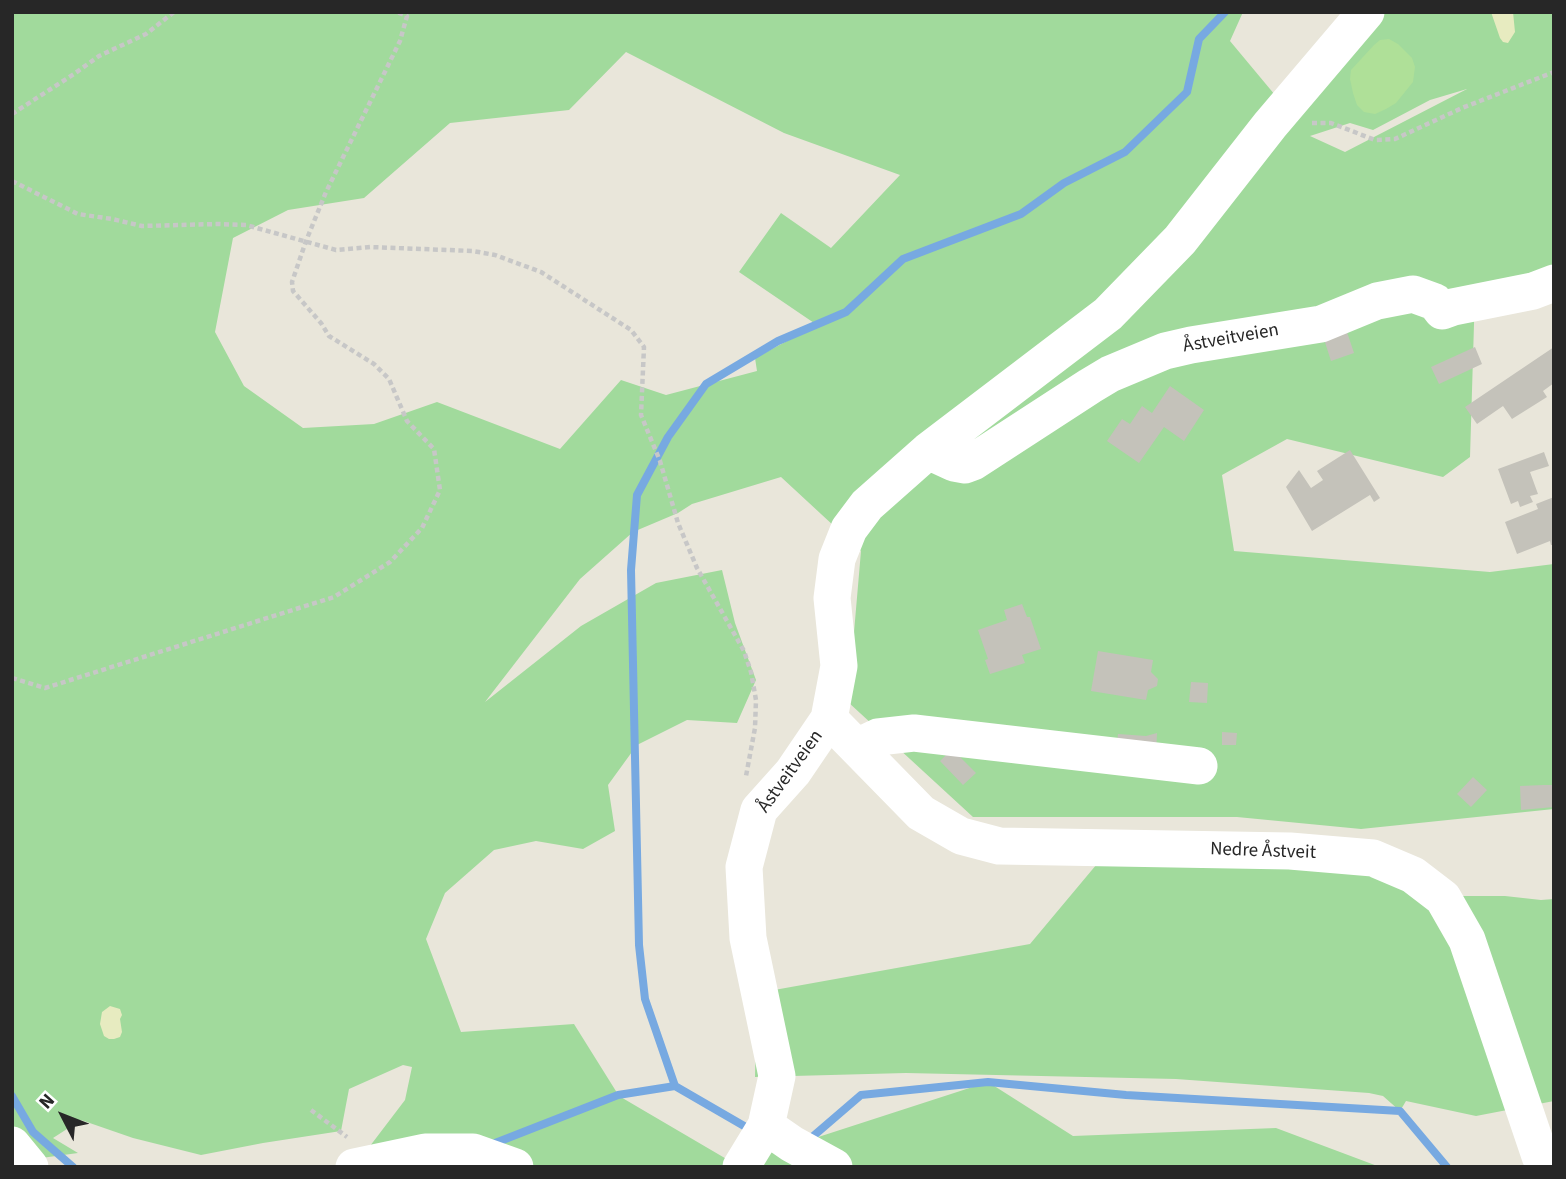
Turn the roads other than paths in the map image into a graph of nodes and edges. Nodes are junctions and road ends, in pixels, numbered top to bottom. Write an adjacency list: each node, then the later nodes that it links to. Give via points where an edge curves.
1 (1366, 12): 3 (street, Åstveitveien, via 1180,240 1108,314)
2 (1554, 283): 3 (street, Åstveitveien, via 1442,311 1426,298 1401,296 1321,324 1165,351 1100,380 973,462 954,463)
3 (928, 451): 4 (street, Åstveitveien, via 867,505 849,529 837,559 832,598 839,666)
4 (829, 719): 5 (street, Nedre Åstveit); 8 (street, Åstveitveien, via 793,772 759,810 744,867 748,939 777,1076)
5 (857, 747): 6 (street, Åstveitveien, via 878,737 914,733); 13 (street, Nedre Åstveit, via 921,813 961,836 999,846 1290,851 1373,858 1413,875 1443,898 1468,940)
6 (1199, 766)
7 (12, 1145): 10 (street)
8 (763, 1147): 12 (street, Åstveitveien)
9 (361, 1165): 11 (street, via 425,1152 473,1152)
10 (30, 1167)
11 (515, 1167)
12 (834, 1167)
13 (1547, 1167)

